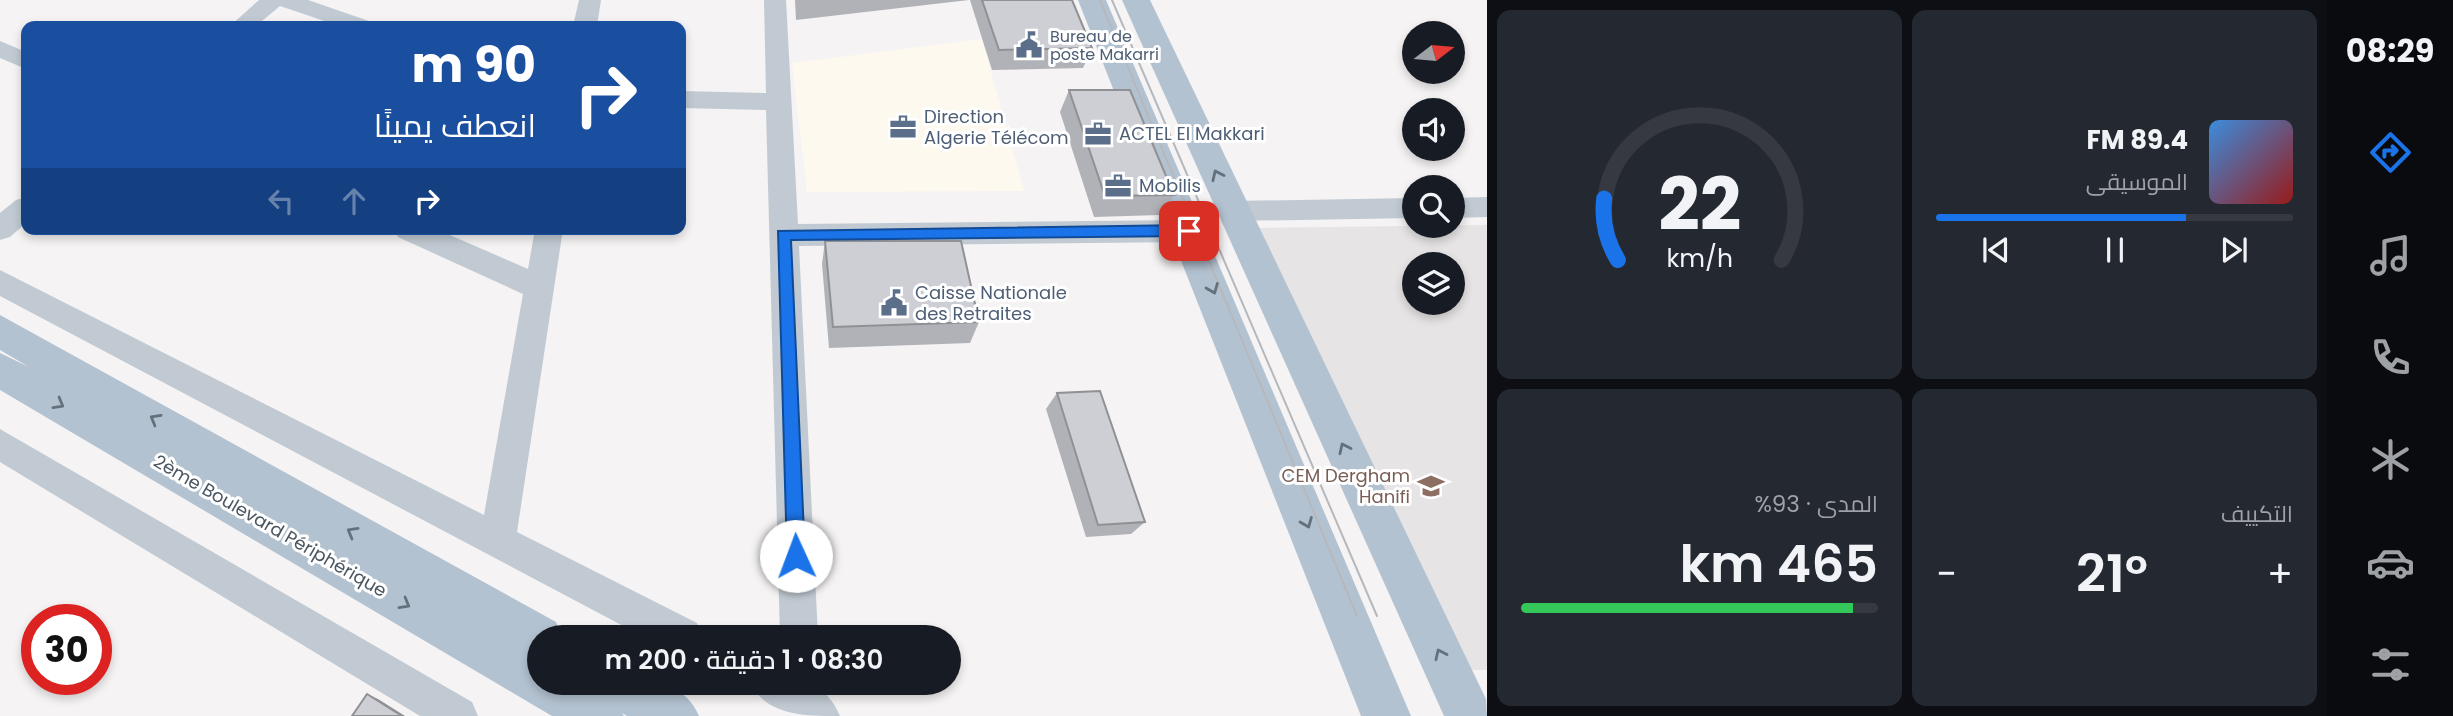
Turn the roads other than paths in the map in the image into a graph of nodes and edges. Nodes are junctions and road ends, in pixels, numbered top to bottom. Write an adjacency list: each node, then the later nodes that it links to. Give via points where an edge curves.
1 (273, 0): 7 (street)
2 (286, 0): 8 (street)
3 (590, 0): 9 (street)
4 (775, 0): 13 (street)
5 (1092, 0): 20 (main road)
6 (1136, 0): 18 (main road, one-way to 6)
7 (248, 21)
8 (347, 21)
9 (586, 21)
10 (0, 49): 11 (street)
11 (21, 59)
12 (686, 100): 13 (street)
13 (778, 102): 21 (street)
14 (1487, 207): 16 (street)
15 (1402, 208): 18 (street)
16 (1465, 208)
17 (21, 211): 19 (street)
18 (1234, 211): 40 (main road, one-way to 18)
19 (0, 229)
20 (1189, 231): 21 (street); 39 (main road, one-way to 39)
21 (783, 234): 31 (street)
22 (421, 235): 25 (street)
23 (548, 235): 25 (street)
24 (0, 282): 29 (street)
25 (538, 287): 29 (street)
26 (0, 331): 32 (main road, 2ème Boulevard Périphérique, one-way to 26)
27 (0, 370): 33 (main road, 2ème Boulevard Périphérique, one-way to 33)
28 (0, 444): 36 (street)
29 (498, 540): 30 (street)
30 (660, 625)
31 (799, 625)
32 (527, 632)
33 (527, 674)
34 (563, 695): 37 (main road, 2ème Boulevard Périphérique)
35 (638, 695): 38 (main road)
36 (458, 716)
37 (599, 716)
38 (674, 716)
39 (1386, 716)
40 (1469, 716)

